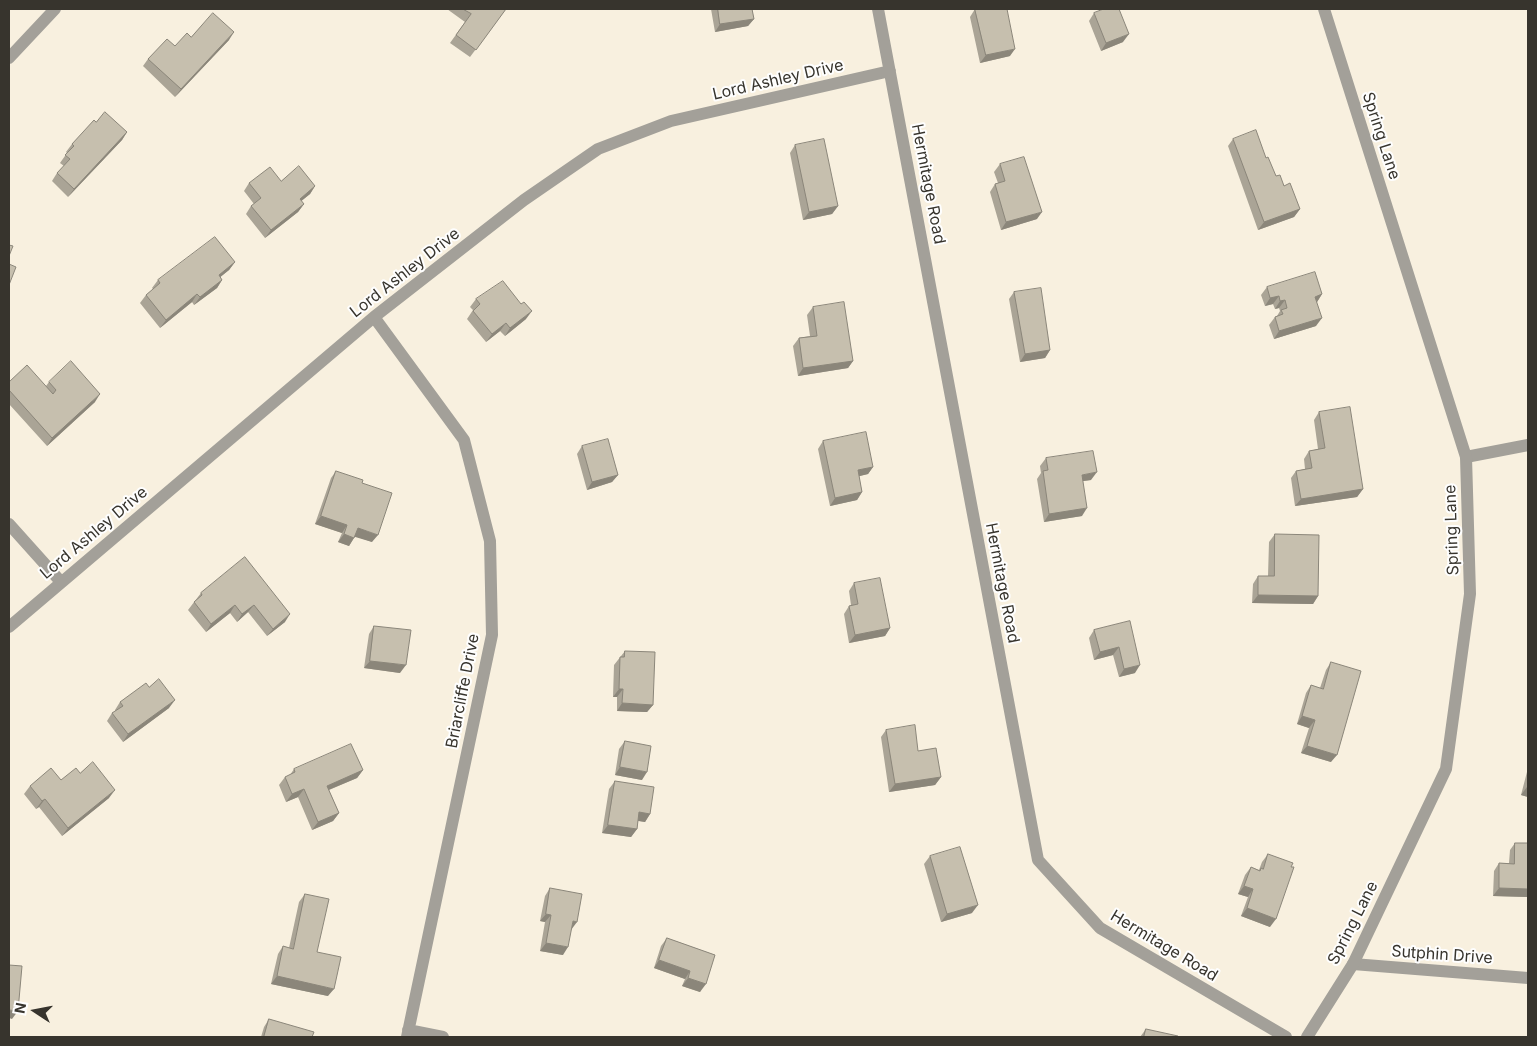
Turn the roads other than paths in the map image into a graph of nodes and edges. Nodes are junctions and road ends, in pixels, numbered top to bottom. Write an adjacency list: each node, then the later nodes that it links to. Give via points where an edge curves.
1 (55, 9): 4 (street)
2 (878, 9): 5 (street, Hermitage Road)
3 (1324, 9): 8 (street, Spring Lane)
4 (10, 53)
5 (890, 71): 6 (street, Lord Ashley Drive, via 671,121 598,149 524,200); 16 (street, Hermitage Road, via 1038,860 1100,928)
6 (374, 317): 10 (street, Lord Ashley Drive); 14 (street, Briarcliffe Drive, via 464,440 490,541 492,635)
7 (1528, 445): 8 (street)
8 (1466, 457): 12 (street, Spring Lane, via 1470,594 1446,769)
9 (9, 524): 10 (street)
10 (61, 582): 11 (street, Lord Ashley Drive)
11 (9, 627)
12 (1353, 964): 13 (street, Sutphin Drive); 17 (street, Spring Lane)
13 (1528, 978)
14 (407, 1034): 15 (street)
15 (443, 1037)
16 (1286, 1037)
17 (1307, 1037)

